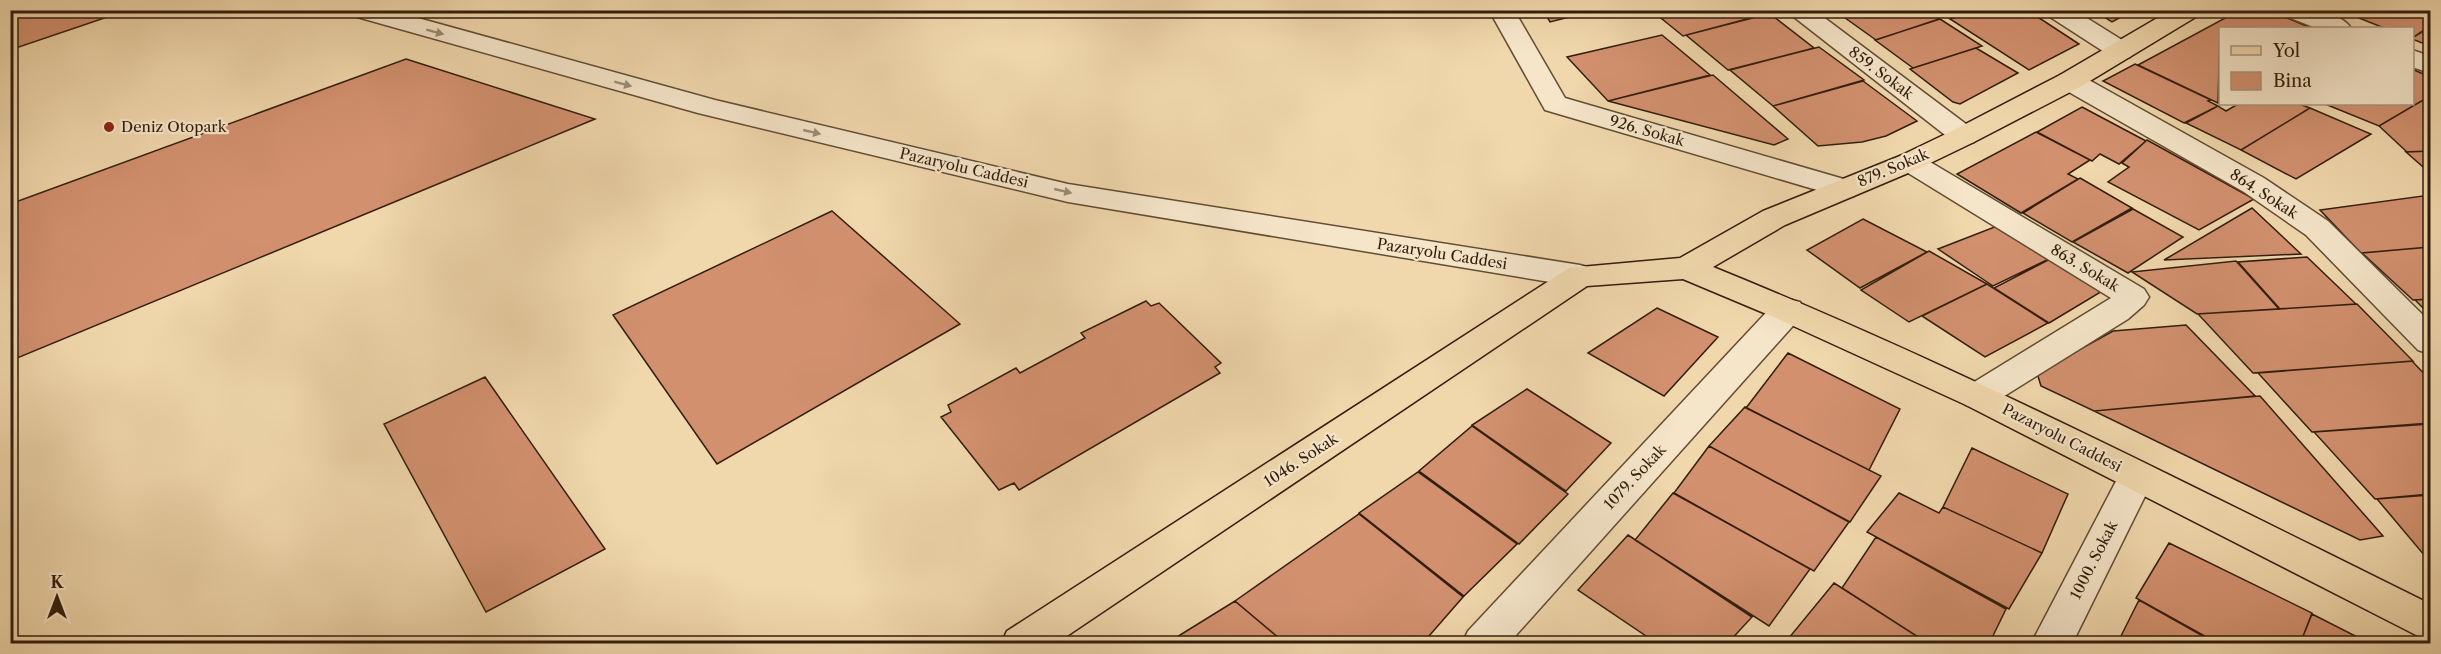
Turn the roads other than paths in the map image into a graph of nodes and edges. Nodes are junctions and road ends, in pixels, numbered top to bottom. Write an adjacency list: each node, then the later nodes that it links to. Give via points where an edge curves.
1 (359, 10): 16 (street, Pazaryolu Caddesi, one-way to 16, via 708,107 1068,193)
2 (1501, 10): 14 (street, 926. Sokak, via 1555,104)
3 (1797, 10): 12 (street, 859. Sokak)
4 (2056, 10): 8 (street)
5 (2190, 10): 8 (main road, 879. Sokak)
6 (2292, 10): 7 (street)
7 (2335, 27)
8 (2121, 51): 11 (main road, 879. Sokak)
9 (2414, 59): 10 (street)
10 (2430, 65)
11 (2070, 81): 12 (main road, 879. Sokak); 18 (street, 864. Sokak, via 2254,185 2317,228)
12 (1964, 136): 13 (main road, 879. Sokak)
13 (1910, 162): 14 (main road, 879. Sokak); 19 (street, 863. Sokak, via 2133,297)
14 (1844, 189): 15 (main road, 879. Sokak, via 1774,218)
15 (1686, 268): 16 (main road, 879. Sokak); 17 (main road, Pazaryolu Caddesi)
16 (1580, 276): 22 (main road, 1046. Sokak)
17 (1788, 310): 19 (main road, Pazaryolu Caddesi); 23 (street, 1079. Sokak)
18 (2430, 342)
19 (1978, 396): 20 (main road, Pazaryolu Caddesi)
20 (2137, 476): 21 (main road, Pazaryolu Caddesi); 24 (street, 1000. Sokak)
21 (2430, 623)
22 (1021, 644)
23 (1482, 644)
24 (2051, 644)

